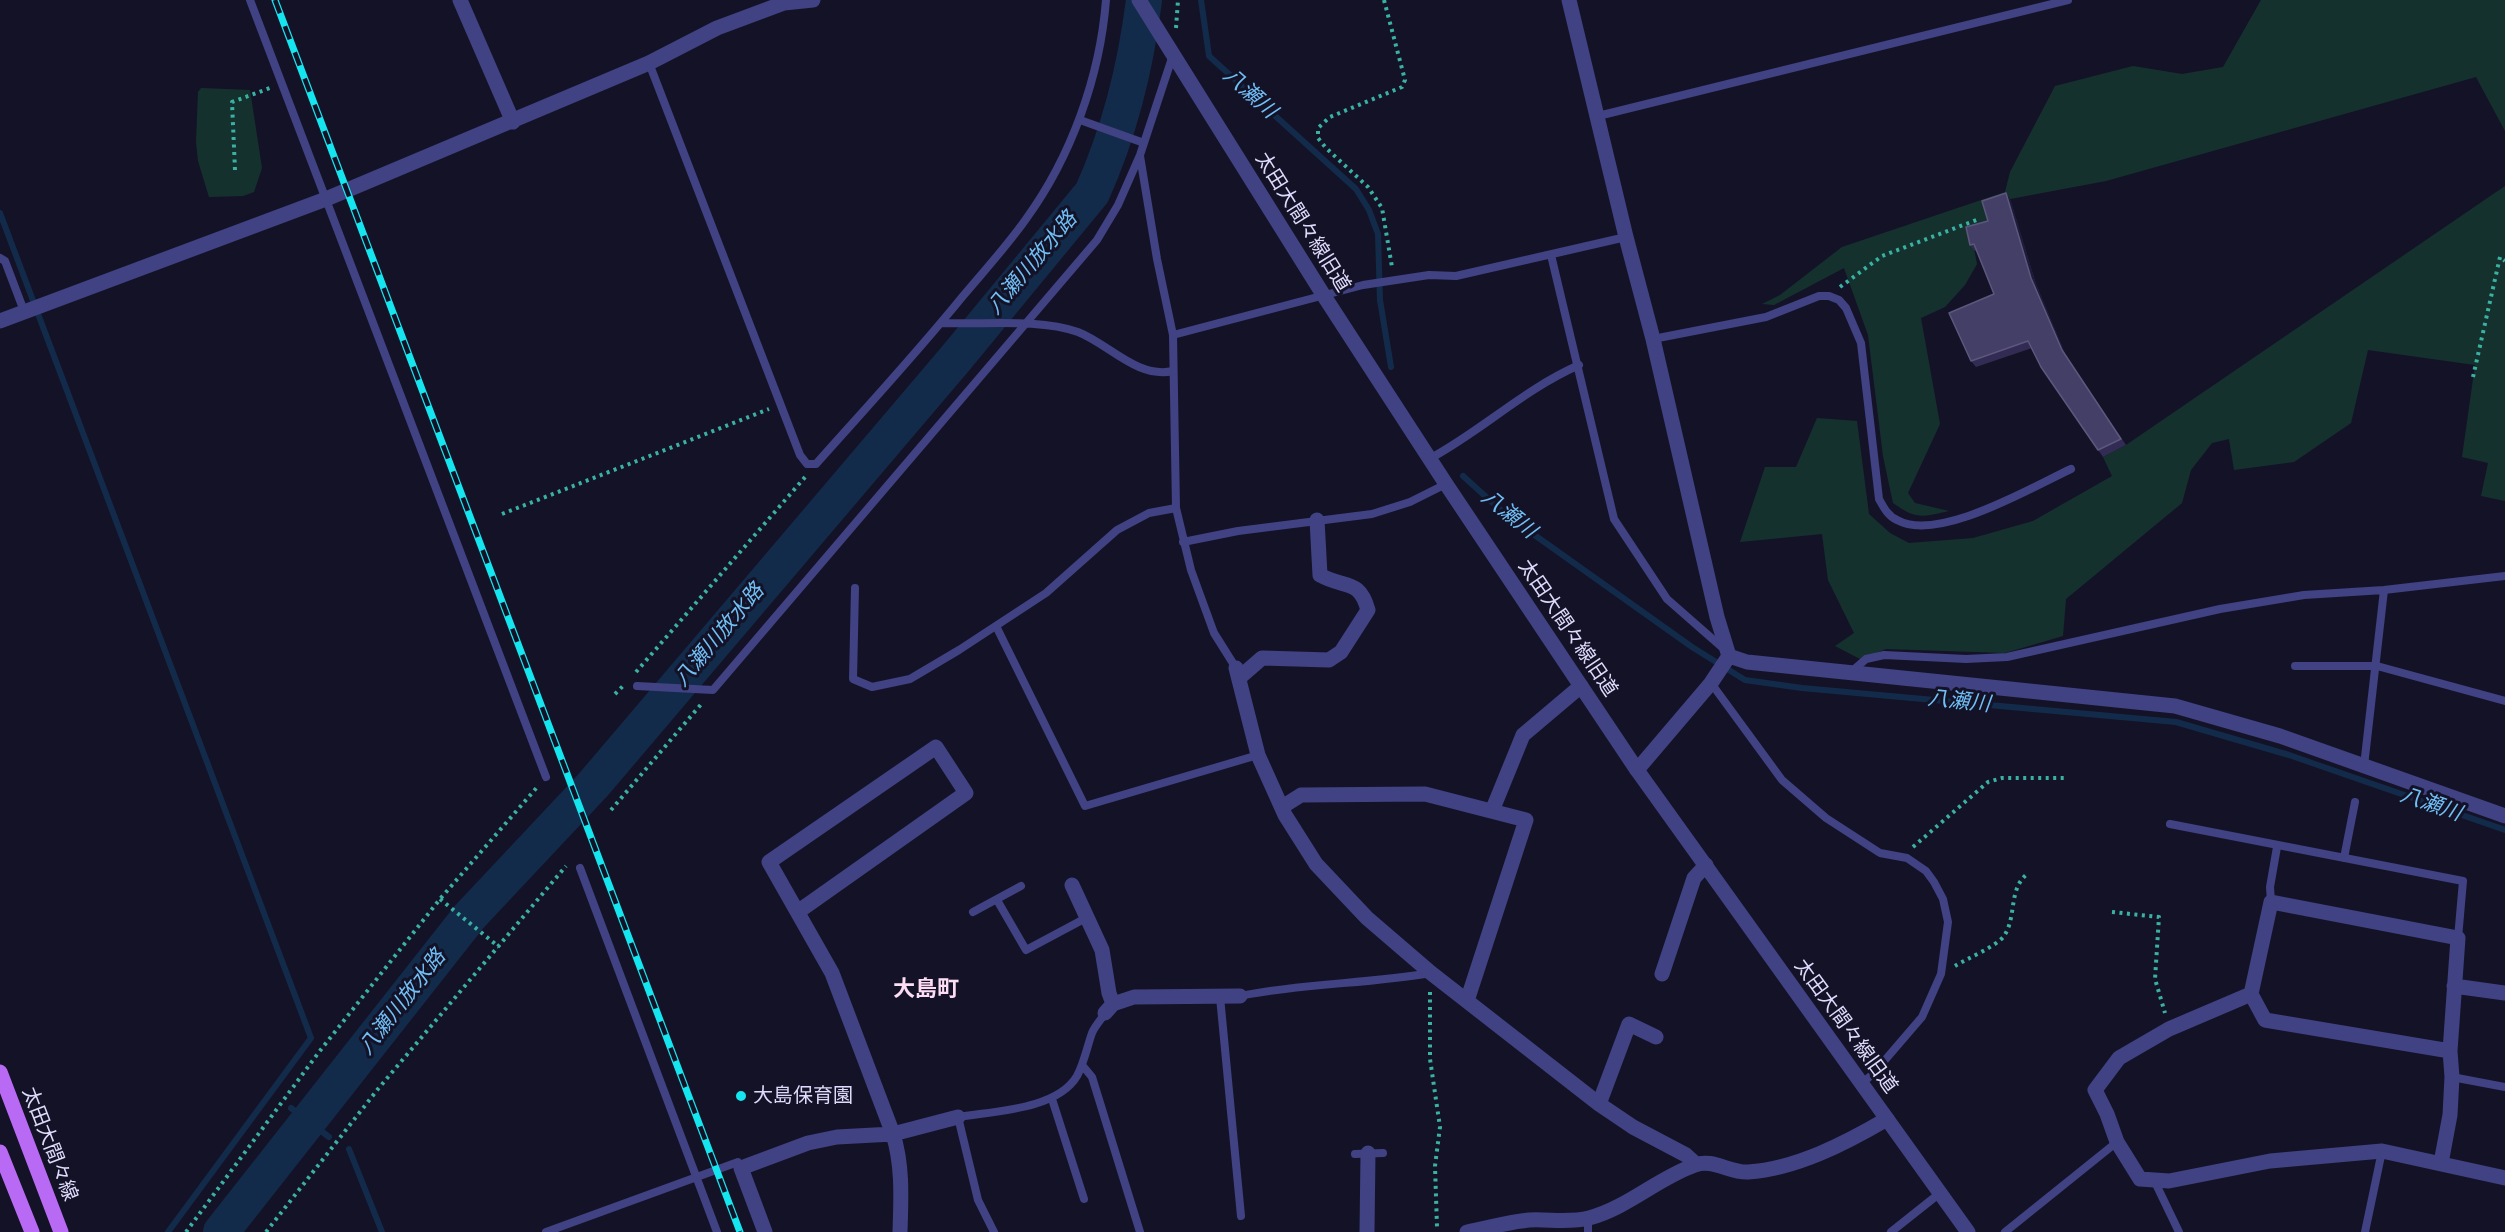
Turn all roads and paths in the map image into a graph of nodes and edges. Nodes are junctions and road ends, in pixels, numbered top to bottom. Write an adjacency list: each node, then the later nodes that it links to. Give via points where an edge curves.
1 (250, 0): 12 (lane)
2 (460, 0): 14 (street)
3 (813, 0): 9 (street)
4 (1106, 0): 15 (lane)
5 (1139, 0): 10 (street, 太田大間々線旧道)
6 (1384, 0): 25 (path, via 1405,80 1402,87 1330,117 1318,128 1318,138 1383,207)
7 (1569, 0): 13 (street)
8 (2068, 0): 13 (lane)
9 (784, 1): 11 (street, via 717,28)
10 (1171, 51): 16 (lane); 26 (street, 太田大間々線旧道)
11 (649, 63): 14 (street); 37 (lane)
12 (282, 84): 18 (path, via 232,102); 19 (lane)
13 (1598, 116): 21 (street)
14 (513, 122): 19 (street)
15 (1083, 122): 16 (lane); 30 (lane, via 1026,219)
16 (1141, 142): 17 (lane)
17 (1140, 155): 31 (lane, via 1097,240); 32 (lane)
18 (235, 170)
19 (326, 199): 28 (street); 64 (lane)
20 (1979, 219): 27 (path, via 1882,256)
21 (1626, 237): 22 (lane); 33 (street)
22 (1551, 255): 25 (lane, via 1456,276); 34 (lane)
23 (0, 258): 28 (lane, via 5,261)
24 (2505, 261): 36 (path, via 2500,257)
25 (1394, 279): 26 (lane)
26 (1324, 296): 32 (lane); 38 (street, 太田大間々線旧道)
27 (1829, 296): 33 (lane, via 1819,296 1766,317); 40 (lane, via 1846,308 1861,343 1880,499 1886,512 1897,520 1924,526 1970,517)
28 (24, 311): 29 (street)
29 (0, 321)
30 (945, 323): 31 (lane); 39 (lane)
31 (1027, 325): 35 (lane, via 1076,332 1134,365 1162,374); 58 (lane)
32 (1173, 335): 35 (lane)
33 (1653, 339): 50 (street)
34 (1579, 365): 38 (lane, via 1519,397 1461,442); 50 (lane, via 1614,519 1667,599)
35 (1173, 371): 42 (lane)
36 (2473, 377)
37 (781, 404): 39 (lane, via 800,456 807,464); 43 (path)
38 (1431, 458): 41 (street, 太田大間々線旧道)
39 (816, 464): 59 (path)
40 (2071, 469)
41 (1446, 484): 44 (lane, via 1410,502 1372,514); 57 (street, 太田大間々線旧道)
42 (1176, 508): 45 (lane); 49 (lane, via 1149,513 1117,530 1046,593)
43 (502, 514)
44 (1317, 520): 45 (lane); 53 (street, via 1320,575 1355,587 1364,595 1368,610 1341,652 1329,660 1262,658)
45 (1183, 542): 53 (lane, via 1214,633)
46 (2505, 576): 48 (lane)
47 (855, 588): 49 (lane, via 853,679 872,687 910,679)
48 (2384, 590): 52 (lane); 54 (lane, via 2304,595 2220,609 2007,657 1884,655 1866,659)
49 (996, 626): 61 (lane, via 1085,806)
50 (1728, 653): 54 (street, via 1747,662); 55 (street)
51 (2295, 666): 52 (lane)
52 (2377, 666): 60 (lane); 62 (lane)
53 (1238, 673): 61 (street)
54 (1850, 674): 62 (street, via 2175,706 2280,736)
55 (1713, 679): 63 (street); 73 (lane, via 1782,780 1826,818 1880,853)
56 (637, 686): 58 (lane)
57 (1581, 686): 63 (street, 太田大間々線旧道); 69 (street, via 1523,735)
58 (709, 689): 68 (path)
59 (615, 694)
60 (2505, 701)
61 (1258, 755): 67 (street)
62 (2364, 766): 70 (street)
63 (1637, 770): 75 (street, 太田大間々線旧道)
64 (546, 777): 80 (path)
65 (2067, 778): 73 (path, via 2002,778 1988,782 1913,846)
66 (2355, 802): 74 (lane)
67 (1282, 807): 69 (street, via 1301,795 1425,794); 89 (street, via 1316,864 1367,918)
68 (610, 810)
69 (1492, 811): 97 (street, via 1526,820)
70 (2505, 816)
71 (2170, 824): 72 (lane)
72 (2277, 847): 74 (lane); 82 (lane)
73 (1907, 858): 91 (lane, via 1926,871 1943,899 1948,922)
74 (2344, 858): 87 (lane, via 2463,880)
75 (1706, 865): 90 (street, via 1694,878); 105 (street, 太田大間々線旧道)
76 (580, 868): 88 (path, via 573,858); 119 (lane)
77 (2027, 874): 91 (path, via 2018,882 2003,937)
78 (1072, 885): 86 (street)
79 (1021, 886): 81 (lane)
80 (440, 899): 88 (path); 129 (path, via 319,1052)
81 (997, 900): 84 (lane); 86 (lane, via 1026,950)
82 (2271, 902): 87 (street); 94 (street)
83 (799, 910): 83 (street, via 966,794 936,747 769,862); 111 (street, via 832,973)
84 (973, 912)
85 (2112, 912): 99 (path, via 2159,916 2156,978)
86 (1086, 918): 98 (street, via 1102,950)
87 (2458, 938): 92 (street)
88 (499, 947): 130 (path, via 378,1089)
89 (1431, 973): 95 (lane, via 1278,988); 97 (street); 126 (path, via 1428,1036 1439,1119 1435,1166)
90 (1662, 974)
91 (1941, 974): 105 (lane, via 1922,1017)
92 (2454, 986): 93 (street); 101 (street)
93 (2505, 993)
94 (2251, 994): 99 (street); 101 (street, via 2265,1020)
95 (1240, 996): 96 (street)
96 (1220, 997): 98 (street, via 1134,997); 124 (lane)
97 (1467, 1001): 108 (street)
98 (1109, 1008): 102 (lane, via 1093,1031)
99 (2169, 1029): 112 (street, via 2119,1058 2095,1090)
100 (1656, 1036): 108 (street, via 1629,1024)
101 (2450, 1051): 104 (street)
102 (1082, 1065): 107 (lane, via 1066,1090); 136 (lane, via 1092,1077)
103 (0, 1072): 128 (main road, 太田大間々線)
104 (2452, 1077): 106 (lane); 117 (street)
105 (1862, 1083): 110 (street, 太田大間々線旧道)
106 (2505, 1087)
107 (1052, 1099): 109 (lane); 123 (lane)
108 (1599, 1104): 118 (street)
109 (958, 1117): 111 (street); 135 (lane, via 978,1200)
110 (1887, 1119): 118 (street, via 1809,1157 1768,1170 1739,1173); 122 (street, 太田大間々線旧道)
111 (893, 1134): 133 (street, via 808,1143 741,1168); 134 (street, via 901,1175)
112 (2117, 1142): 121 (street, via 2140,1179); 141 (lane)
113 (2382, 1151): 117 (street); 121 (street, via 2270,1161 2169,1181); 143 (lane)
114 (0, 1152): 127 (main road)
115 (1368, 1153): 137 (street)
116 (738, 1162): 119 (lane)
117 (2441, 1162): 120 (street)
118 (1696, 1164): 125 (street, via 1604,1212)
119 (696, 1176): 131 (lane); 132 (lane)
120 (2505, 1178)
121 (2154, 1179): 142 (lane)
122 (1940, 1193): 139 (lane); 140 (street, 太田大間々線旧道)
123 (1084, 1199)
124 (1241, 1216)
125 (1588, 1225): 138 (street, via 1522,1221)
126 (1437, 1227)
127 (32, 1232)
128 (61, 1232)
129 (186, 1232)
130 (266, 1232)
131 (546, 1232)
132 (717, 1232)
133 (765, 1232)
134 (900, 1232)
135 (994, 1232)
136 (1140, 1232)
137 (1367, 1232)
138 (1467, 1232)
139 (1891, 1232)
140 (1968, 1232)
141 (2005, 1232)
142 (2179, 1232)
143 (2365, 1232)

